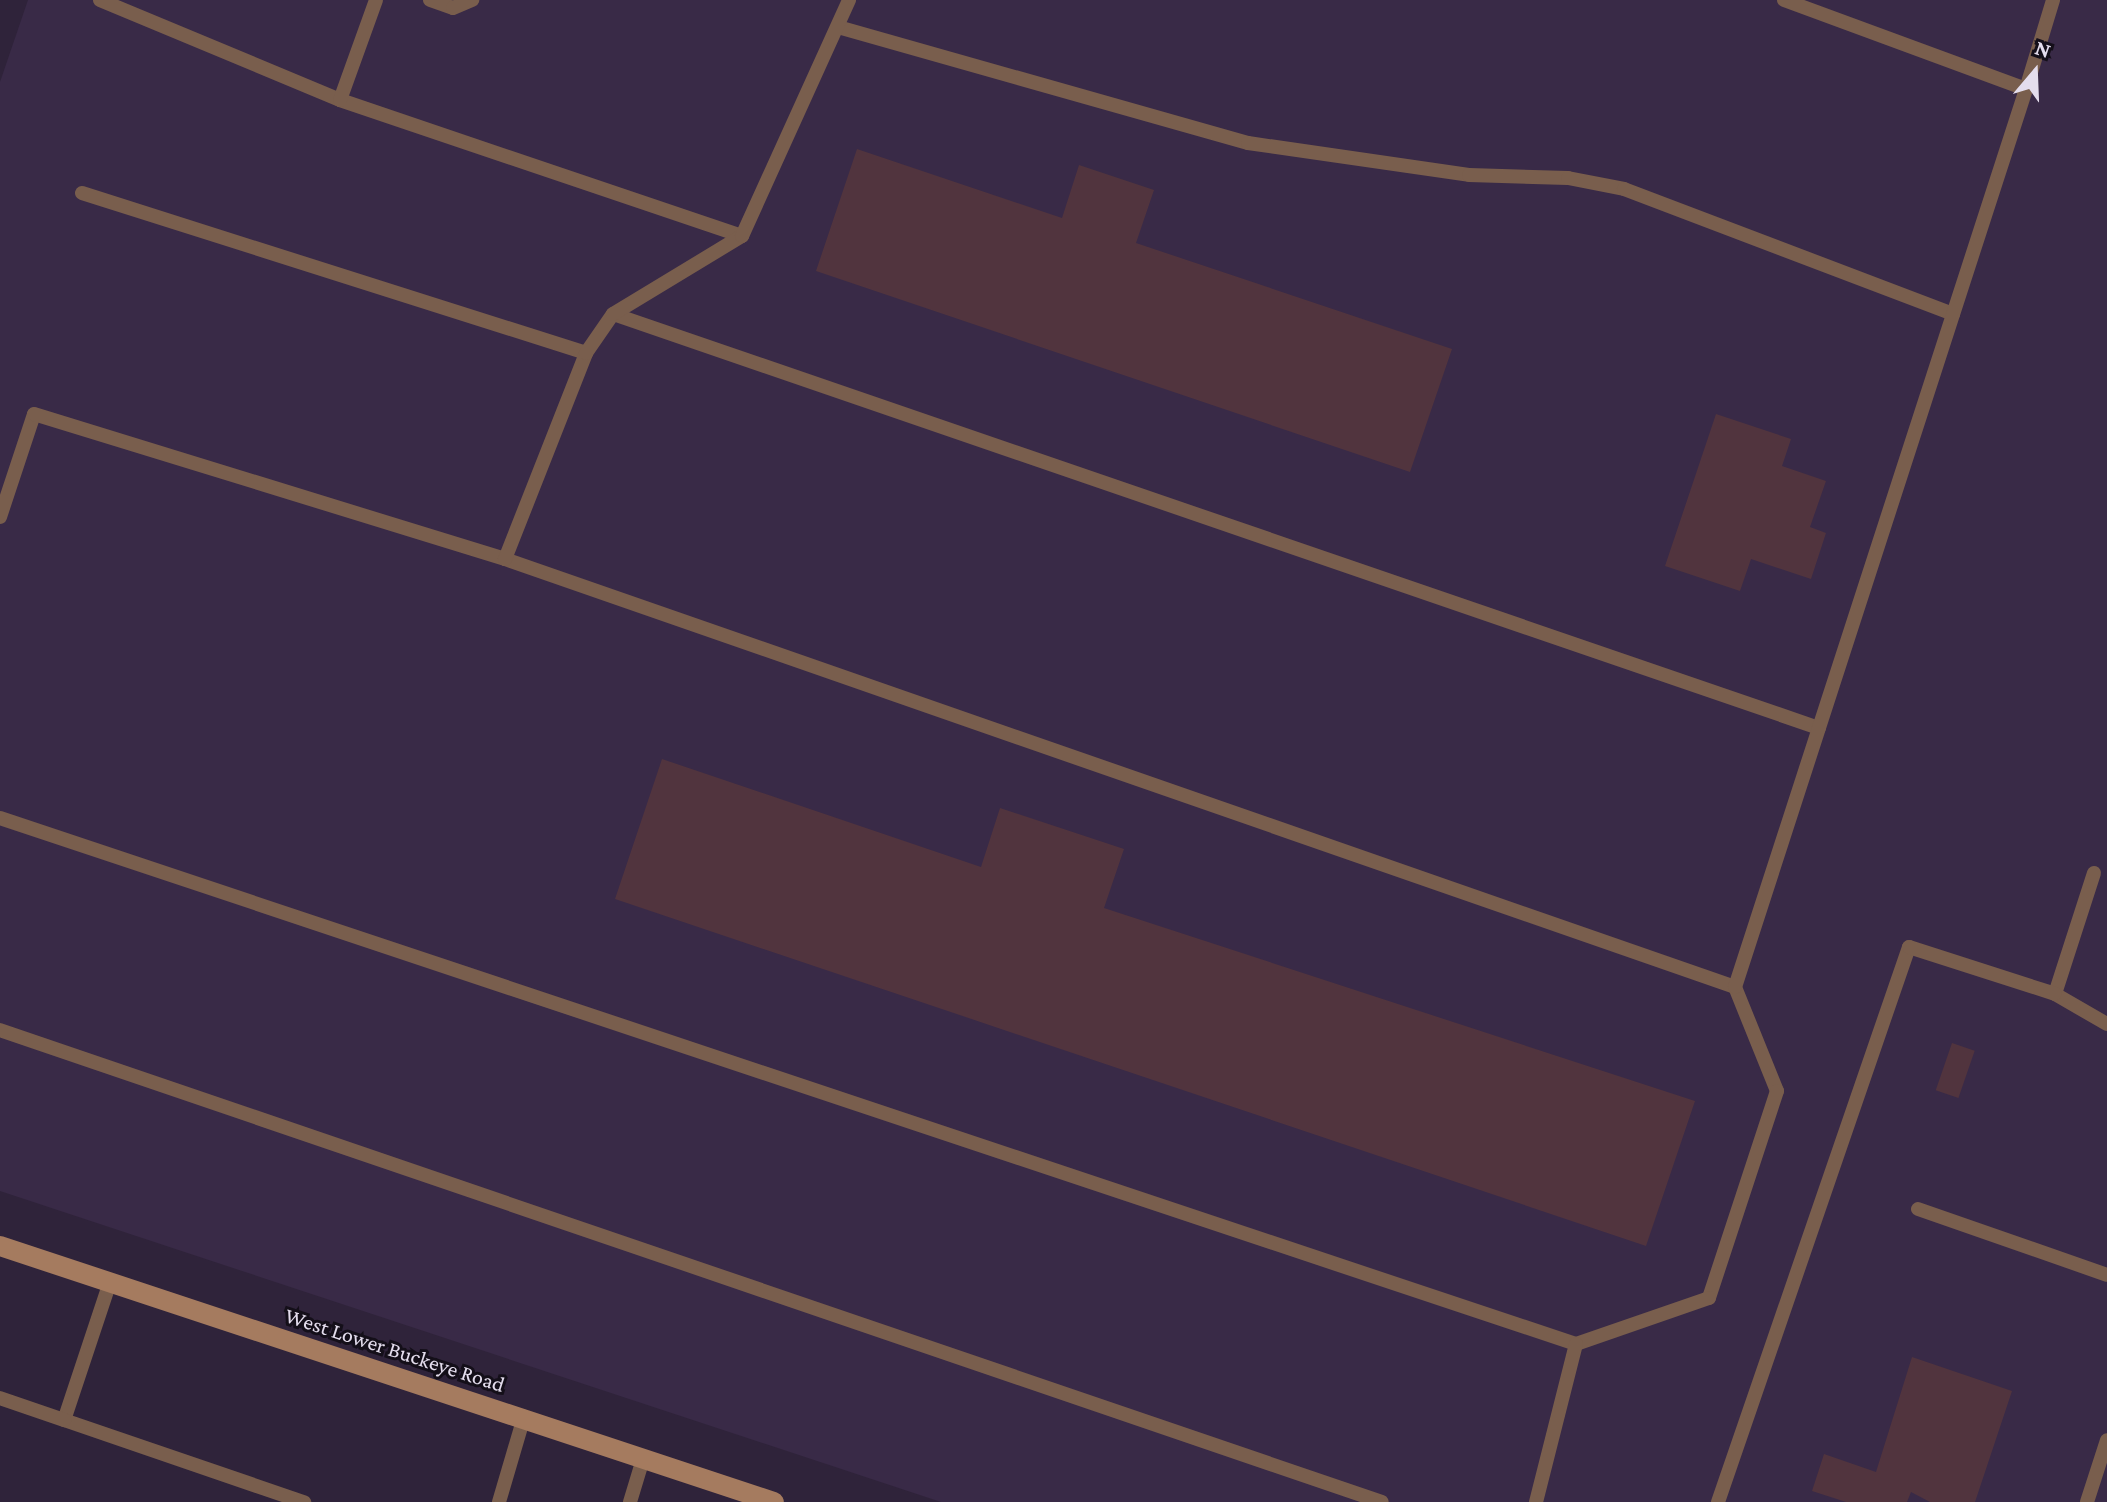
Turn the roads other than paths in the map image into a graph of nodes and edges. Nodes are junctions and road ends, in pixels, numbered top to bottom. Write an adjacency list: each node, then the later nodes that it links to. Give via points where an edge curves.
1 (100, 0): 10 (lane)
2 (376, 0): 10 (lane)
3 (430, 0): 4 (lane, via 453,8)
4 (472, 0)
5 (849, 0): 8 (lane)
6 (1784, 0): 9 (lane)
7 (2053, 0): 9 (lane)
8 (838, 27): 12 (lane); 14 (lane, via 1248,143 1469,175 1568,178 1624,189)
9 (2026, 89): 14 (lane)
10 (340, 100): 12 (lane)
11 (82, 193): 15 (lane)
12 (742, 236): 13 (lane)
13 (613, 314): 15 (lane); 18 (lane)
14 (1953, 314): 18 (lane)
15 (586, 353): 17 (lane)
16 (0, 517): 17 (lane, via 34,414)
17 (505, 559): 21 (lane)
18 (1819, 728): 21 (lane)
19 (0, 818): 29 (lane)
20 (2094, 873): 22 (lane)
21 (1735, 987): 29 (lane, via 1777,1091 1709,1298)
22 (2055, 994): 23 (lane); 41 (lane, via 1909,947)
23 (2107, 1024)
24 (0, 1030): 39 (lane)
25 (1918, 1209): 27 (lane)
26 (0, 1246): 28 (main road, West Lower Buckeye Road)
27 (2107, 1275)
28 (110, 1282): 31 (main road, West Lower Buckeye Road); 32 (lane)
29 (1576, 1344): 40 (lane)
30 (0, 1398): 32 (lane)
31 (524, 1417): 34 (main road, West Lower Buckeye Road); 36 (lane)
32 (64, 1420): 35 (lane)
33 (2107, 1440): 42 (lane)
34 (643, 1459): 37 (lane); 38 (main road, West Lower Buckeye Road)
35 (304, 1502)
36 (499, 1502)
37 (630, 1502)
38 (774, 1502)
39 (1382, 1502)
40 (1536, 1502)
41 (1718, 1502)
42 (2087, 1502)

